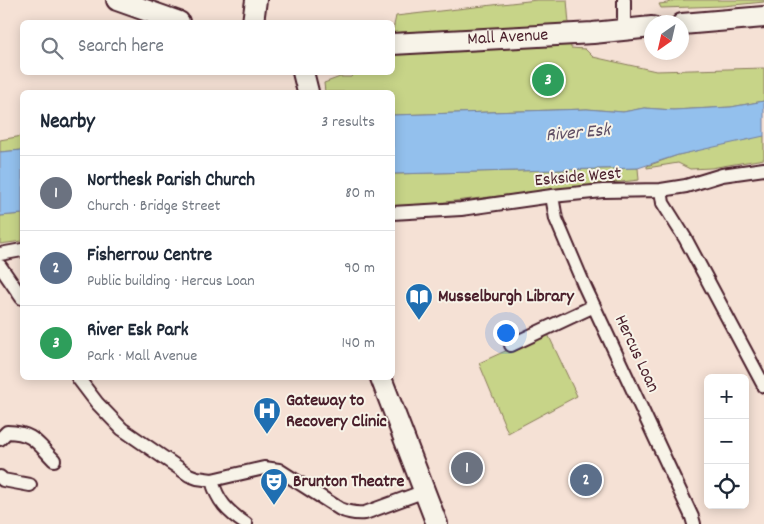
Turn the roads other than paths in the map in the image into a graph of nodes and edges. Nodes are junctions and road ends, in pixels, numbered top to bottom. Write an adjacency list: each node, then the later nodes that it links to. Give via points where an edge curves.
1 (117, 0): 5 (main road)
2 (256, 0): 6 (main road)
3 (624, 0): 9 (street)
4 (764, 18): 7 (main road)
5 (173, 20)
6 (253, 20)
7 (689, 23)
8 (644, 27): 9 (main road, Mall Avenue)
9 (624, 28): 10 (main road, Mall Avenue, via 593,33)
10 (395, 44)
11 (764, 169): 12 (street, Eskside West, via 722,175)
12 (661, 190): 13 (street, Eskside West); 23 (street, via 663,203)
13 (552, 196): 14 (street, Eskside West, via 461,209); 19 (street, Hercus Loan, via 556,219)
14 (395, 213)
15 (20, 250): 16 (street)
16 (0, 254)
17 (0, 266): 18 (street)
18 (20, 295)
19 (594, 306): 20 (street); 32 (street, Hercus Loan)
20 (511, 345)
21 (79, 380): 26 (street, via 122,429 189,475)
22 (382, 380): 29 (main road)
23 (764, 386)
24 (0, 439): 25 (street, via 7,432 31,437)
25 (54, 460)
26 (212, 480): 29 (street, via 264,468 279,470 340,509 357,514); 30 (street, via 220,502)
27 (1, 481): 28 (street)
28 (30, 485)
29 (425, 491): 31 (main road)
30 (246, 524)
31 (437, 524)
32 (694, 524)

